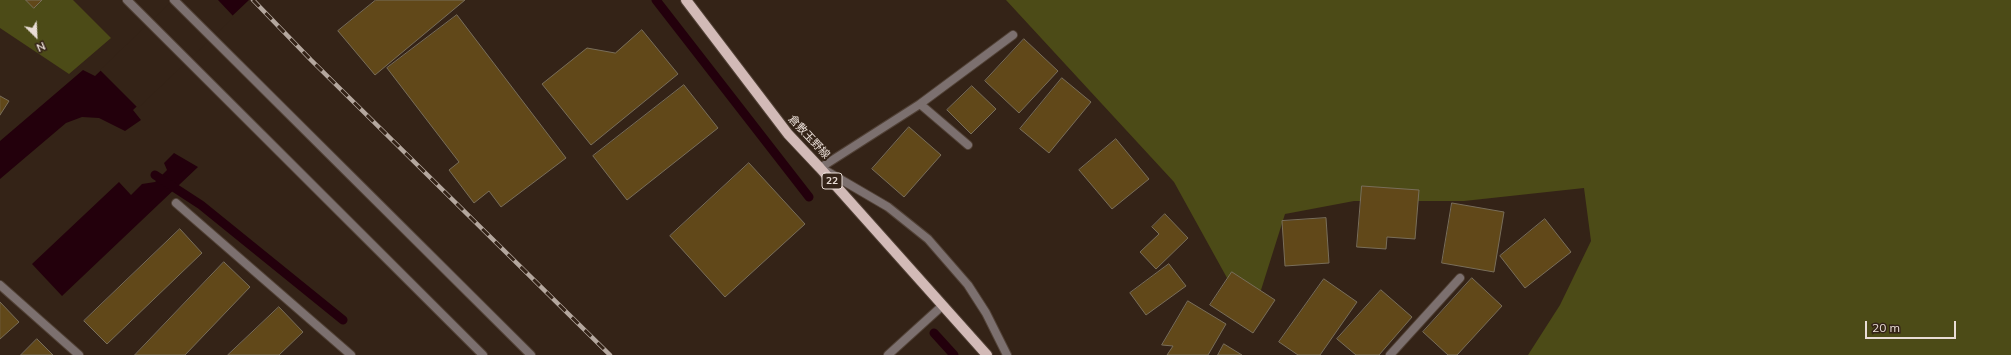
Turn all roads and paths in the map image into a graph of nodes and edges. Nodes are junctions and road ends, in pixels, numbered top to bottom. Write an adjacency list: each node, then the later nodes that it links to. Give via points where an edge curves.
1 (127, 0): 14 (street)
2 (174, 0): 15 (street)
3 (686, 0): 7 (main road, 倉敷玉野線 / 22, via 788,134)
4 (1013, 35): 5 (street)
5 (920, 104): 6 (street); 7 (street)
6 (968, 145)
7 (820, 168): 11 (main road, 倉敷玉野線 / 22); 18 (street, via 888,207 928,239 968,285 986,313)
8 (176, 203): 13 (street)
9 (1460, 278): 19 (street)
10 (0, 285): 12 (street)
11 (942, 306): 16 (street); 17 (main road, 倉敷玉野線 / 22)
12 (79, 355)
13 (351, 355)
14 (483, 355)
15 (532, 355)
16 (888, 355)
17 (987, 355)
18 (1007, 355)
19 (1390, 355)

